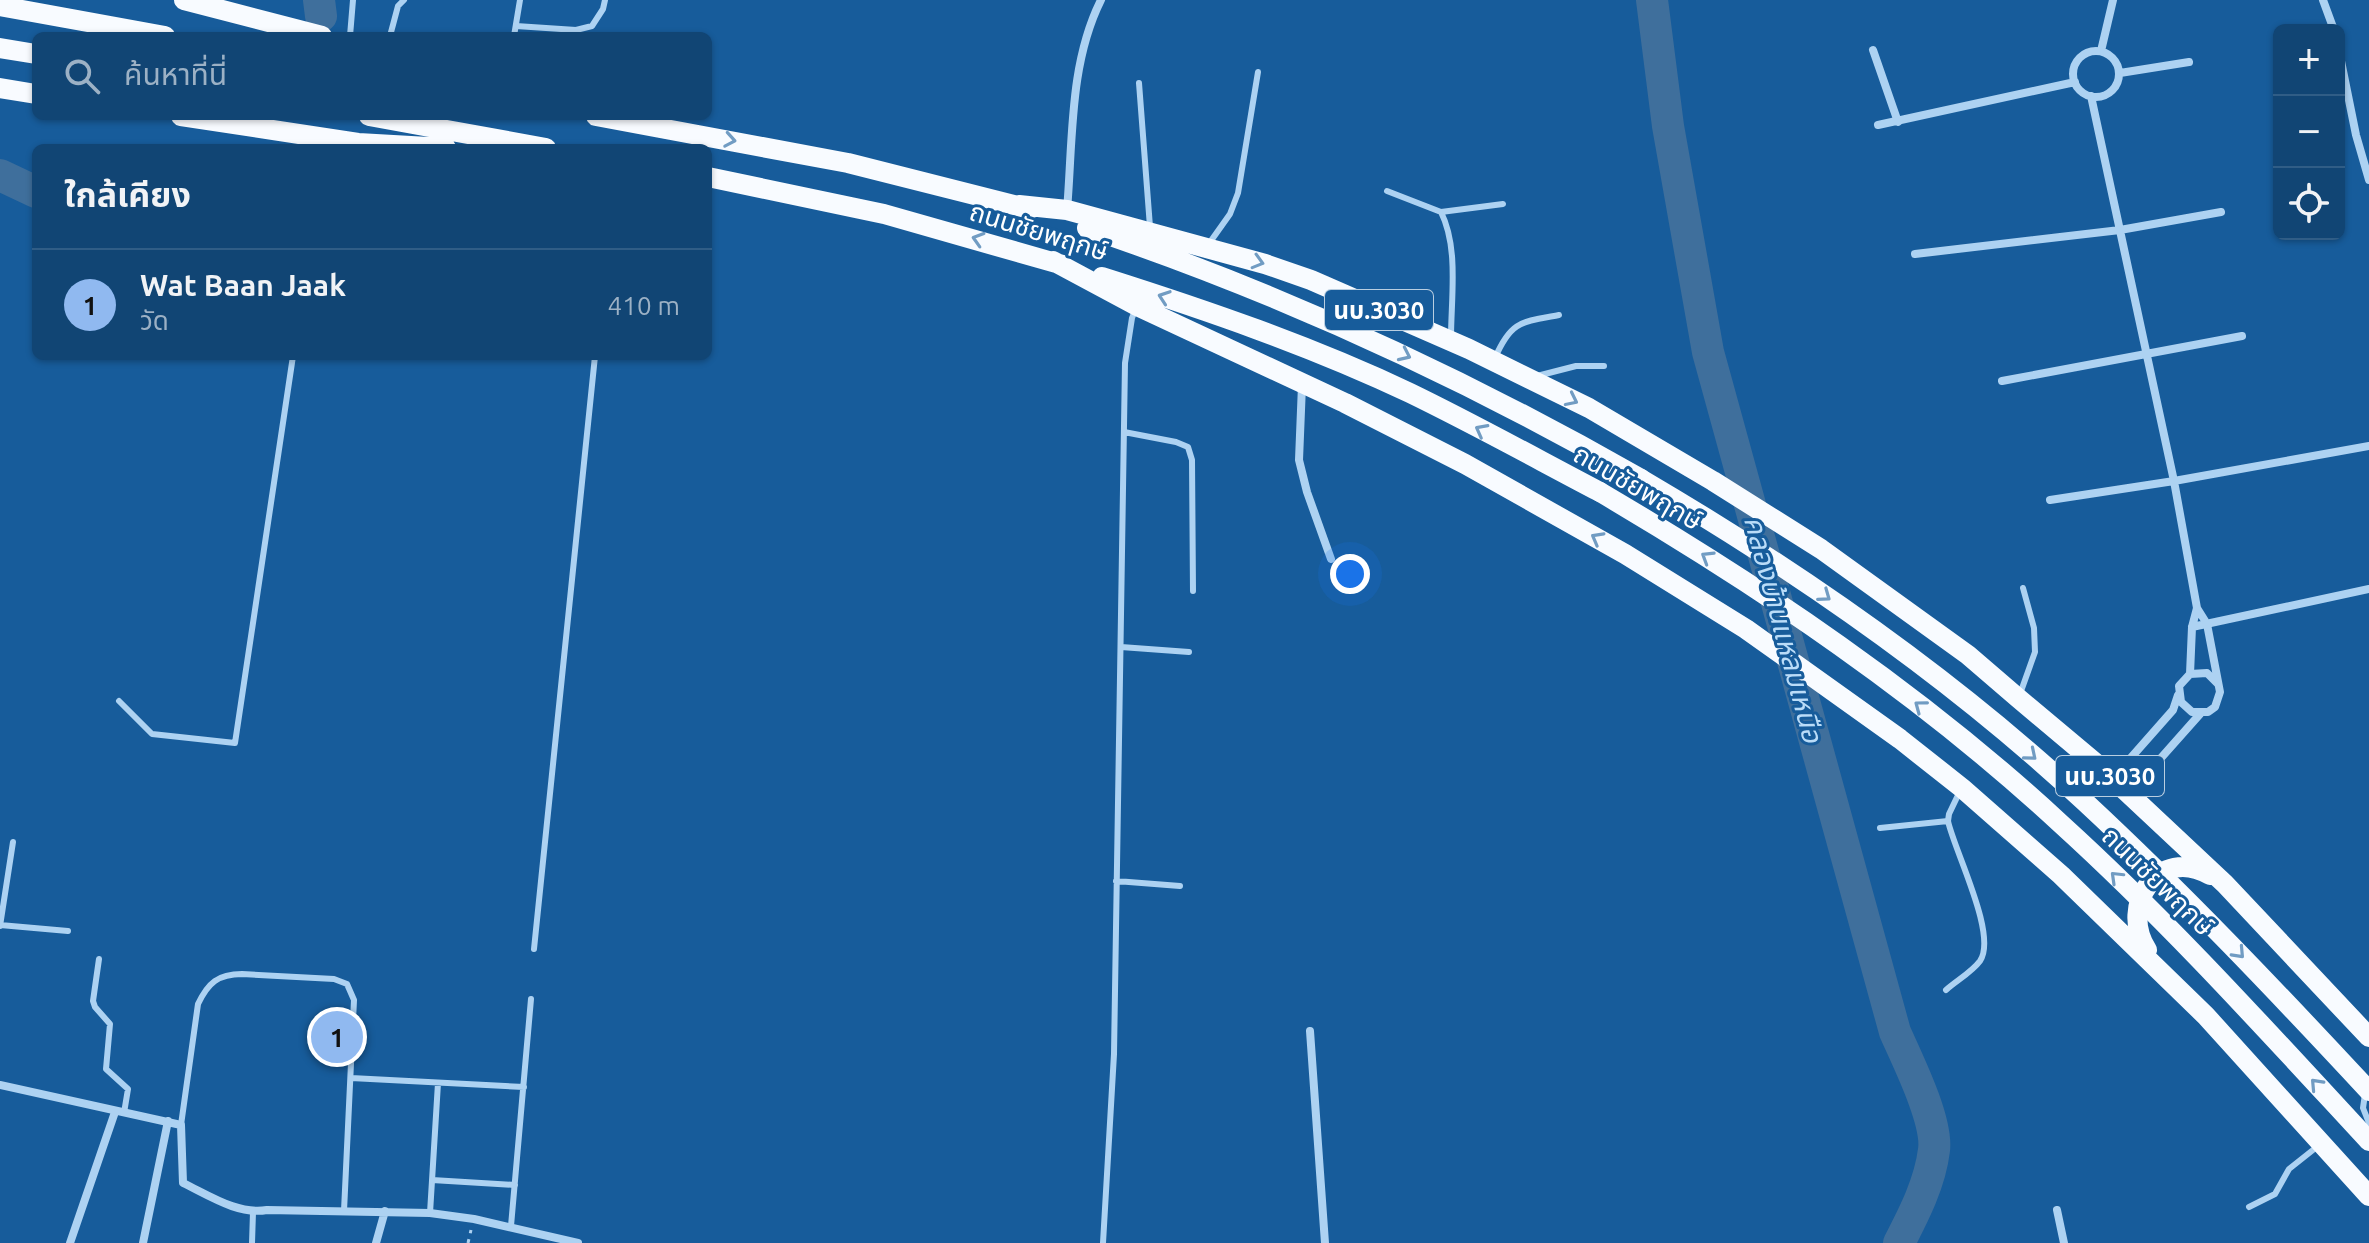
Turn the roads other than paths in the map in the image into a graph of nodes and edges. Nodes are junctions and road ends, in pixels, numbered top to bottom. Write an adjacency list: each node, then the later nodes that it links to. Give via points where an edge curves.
1 (184, 0): 10 (main road)
2 (353, 0): 15 (lane)
3 (404, 0): 16 (lane)
4 (520, 0): 12 (lane)
5 (605, 0): 12 (lane, via 592,26)
6 (1101, 0): 44 (street, via 1075,93)
7 (2113, 0): 20 (street)
8 (2323, 0): 11 (street)
9 (0, 6): 13 (main road)
10 (234, 6): 14 (main road)
11 (2332, 24)
12 (516, 26): 17 (lane)
13 (143, 32)
14 (310, 32)
15 (350, 32)
16 (391, 32)
17 (515, 32)
18 (0, 48): 21 (main road)
19 (1873, 50): 34 (street)
20 (2101, 51): 24 (street, via 2114,59); 26 (street, via 2079,59)
21 (32, 53)
22 (2189, 62): 24 (street)
23 (1258, 72): 49 (lane, via 1238,193)
24 (2120, 73): 30 (street, via 2108,94)
25 (2345, 81): 40 (street)
26 (2075, 82): 30 (street); 34 (street)
27 (1139, 83): 48 (lane)
28 (0, 88): 29 (main road)
29 (32, 93)
30 (2091, 96): 47 (street)
31 (202, 120): 36 (main road)
32 (391, 120): 38 (main road)
33 (618, 120): 43 (main road, ถนนชัยพฤกษ์ / นบ.3030, one-way to 43, via 848,163)
34 (1898, 122): 35 (street)
35 (1878, 125)
36 (324, 143): 37 (main road)
37 (376, 144)
38 (524, 144)
39 (712, 178): 51 (main road, ถนนชัยพฤกษ์ / นบ.3030, one-way to 39, via 884,214)
40 (2369, 180)
41 (1387, 191): 45 (lane)
42 (1503, 204): 45 (lane)
43 (1019, 205): 44 (main road, ถนนชัยพฤกษ์ / นบ.3030); 106 (main road, ถนนชัยพฤกษ์ / นบ.3030, one-way to 106, bridge, via 1325,318 1494,398 1641,479 1810,585 1898,648 2084,800 2222,934)
44 (1067, 210): 48 (main road, ถนนชัยพฤกษ์ / นบ.3030)
45 (1441, 212): 55 (lane, via 1448,225 1451,261)
46 (2221, 212): 47 (street)
47 (2120, 230): 50 (street); 56 (street)
48 (1150, 232): 49 (main road, ถนนชัยพฤกษ์ / นบ.3030)
49 (1206, 247): 55 (main road, ถนนชัยพฤกษ์ / นบ.3030, one-way to 55, via 1311,280)
50 (1915, 254)
51 (1053, 261): 52 (main road); 111 (main road, ถนนชัยพฤกษ์ / นบ.3030, one-way to 51, bridge, via 2203,962 2062,824 1944,725 1730,571 1600,492 1411,394 1335,360)
52 (1137, 306): 63 (main road); 64 (lane, via 1125,363)
53 (1559, 315): 59 (lane, via 1516,326 1505,334)
54 (2242, 336): 56 (street)
55 (1451, 341): 59 (main road, ถนนชัยพฤกษ์ / นบ.3030)
56 (2147, 354): 62 (street); 66 (street)
57 (292, 360): 81 (lane, via 235,743 152,734)
58 (595, 360): 94 (lane)
59 (1493, 361): 61 (main road, ถนนชัยพฤกษ์ / นบ.3030)
60 (1604, 366): 61 (lane, via 1576,366)
61 (1528, 378): 80 (main road, ถนนชัยพฤกษ์ / นบ.3030, one-way to 80, via 1589,408 1821,549 1968,655)
62 (2002, 381)
63 (1299, 383): 68 (street, via 1299,460); 84 (main road, one-way to 63, via 1758,639 1625,554 1465,464)
64 (1124, 432): 71 (lane, via 1188,447); 75 (lane)
65 (2369, 446): 66 (street)
66 (2174, 481): 67 (street); 72 (street)
67 (2050, 500)
68 (1331, 559)
69 (2023, 588): 80 (lane, via 2035,652)
70 (2369, 589): 73 (street)
71 (1193, 591)
72 (2197, 608): 73 (street); 74 (street)
73 (2207, 624): 74 (street); 78 (street)
74 (2192, 627): 77 (street)
75 (1121, 647): 76 (lane); 89 (lane)
76 (1189, 652)
77 (2190, 674): 78 (street, via 2207,673); 79 (street)
78 (2218, 684): 82 (street, via 2215,707)
79 (2178, 694): 82 (street, via 2185,708); 83 (street, via 2173,710)
80 (2018, 698): 83 (main road, ถนนชัยพฤกษ์ / นบ.3030)
81 (119, 701)
82 (2200, 714): 85 (street)
83 (2113, 778): 85 (main road, ถนนชัยพฤกษ์ / นบ.3030)
84 (1962, 788): 86 (lane); 96 (main road)
85 (2129, 794): 90 (main road, ถนนชัยพฤกษ์ / นบ.3030)
86 (1948, 821): 87 (lane); 97 (lane, via 1967,872 1984,950 1980,961)
87 (1880, 828)
88 (13, 842): 92 (lane)
89 (1116, 881): 91 (lane); 128 (lane, via 1114,1054)
90 (2225, 884): 96 (main road, via 2186,866 2170,868 2144,889 2136,920 2139,936); 100 (main road, ถนนชัยพฤกษ์ / นบ.3030)
91 (1180, 886)
92 (0, 925): 93 (lane)
93 (68, 931)
94 (534, 949)
95 (99, 959): 107 (lane, via 93,1001 110,1024 106,1069 128,1089)
96 (2161, 970): 112 (main road)
97 (1946, 990)
98 (531, 999): 105 (lane)
99 (1310, 1031): 129 (street)
100 (2369, 1037)
101 (351, 1078): 102 (lane); 110 (lane, via 354,1000 347,984 228,974 214,980 198,1004); 118 (lane)
102 (438, 1083): 105 (lane); 113 (lane)
103 (2369, 1083): 109 (lane, via 2363,1101)
104 (0, 1085): 107 (street)
105 (524, 1087): 114 (lane)
106 (2369, 1091)
107 (120, 1112): 108 (street); 123 (street)
108 (168, 1121): 110 (street); 124 (street)
109 (2369, 1123)
110 (181, 1125): 120 (street, via 183,1183)
111 (2369, 1141)
112 (2321, 1144): 115 (main road); 116 (lane, via 2289,1169 2275,1194)
113 (432, 1180): 114 (lane); 121 (lane)
114 (515, 1185): 122 (lane)
115 (2369, 1196)
116 (2249, 1207)
117 (2057, 1210): 130 (street)
118 (344, 1211): 119 (street); 120 (street)
119 (385, 1211): 121 (street); 126 (street)
120 (253, 1212): 125 (lane)
121 (430, 1213): 122 (street)
122 (511, 1226): 127 (street)
123 (70, 1243)
124 (143, 1243)
125 (252, 1243)
126 (376, 1243)
127 (578, 1243)
128 (1103, 1243)
129 (1325, 1243)
130 (2064, 1243)

